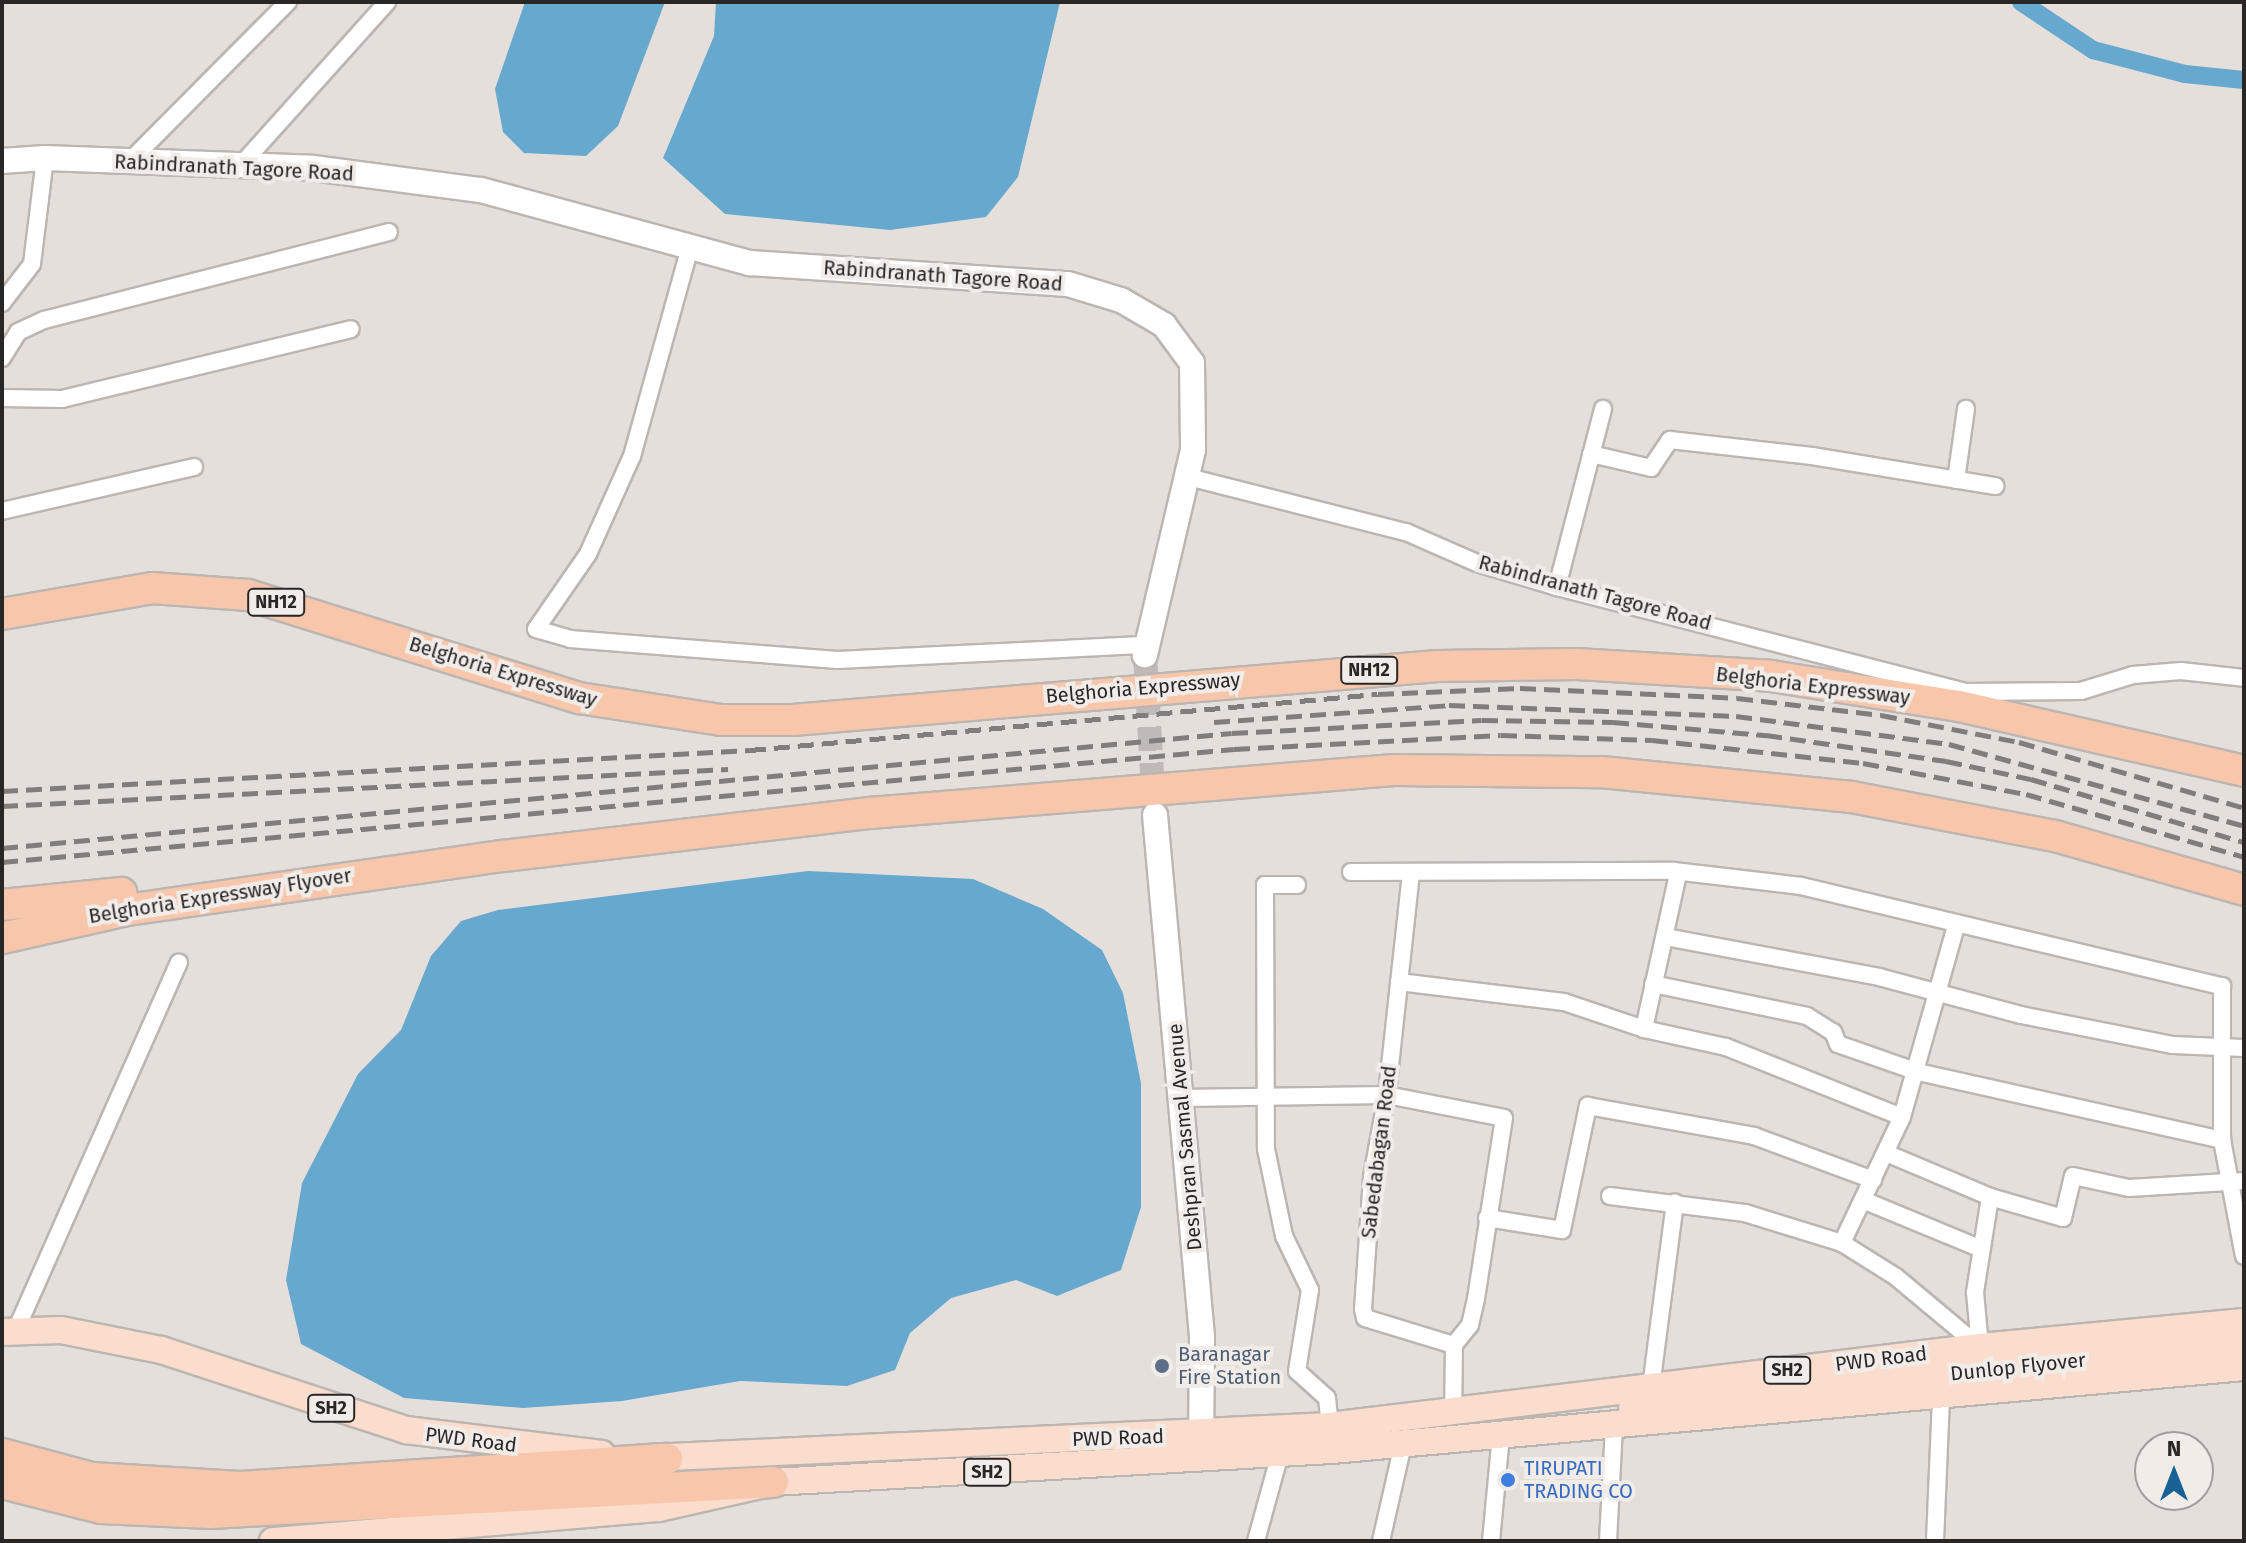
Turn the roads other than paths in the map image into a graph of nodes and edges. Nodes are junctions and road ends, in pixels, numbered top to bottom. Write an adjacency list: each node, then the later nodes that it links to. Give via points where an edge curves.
1 (288, 2): 5 (street)
2 (387, 2): 6 (street)
3 (45, 158): 4 (street, Rabindranath Tagore Road); 5 (street, Rabindranath Tagore Road); 9 (street, via 32,264)
4 (2, 161)
5 (129, 162): 6 (street, Rabindranath Tagore Road)
6 (241, 165): 8 (street, Rabindranath Tagore Road, via 313,168 481,190)
7 (389, 232): 11 (street, via 34,323 18,332)
8 (690, 247): 17 (street, Rabindranath Tagore Road, via 750,263 1068,284 1121,300 1164,325 1192,363 1193,450); 25 (street, via 632,456 588,554 536,629 570,639 837,660)
9 (2, 303)
10 (351, 329): 12 (street, via 62,399)
11 (2, 358)
12 (2, 398)
13 (1603, 409): 15 (street)
14 (1966, 409): 18 (street)
15 (1591, 454): 18 (street, via 1651,468 1670,440); 21 (street)
16 (194, 467): 20 (street)
17 (1188, 477): 21 (street, Rabindranath Tagore Road, via 1406,532 1477,563); 25 (street)
18 (1956, 480): 19 (street)
19 (1996, 486)
20 (2, 511)
21 (1557, 587): 26 (street, Rabindranath Tagore Road, via 1965,692 2081,691 2133,675 2181,671)
22 (52, 606): 23 (highway); 24 (highway, NH12); 27 (highway, Belghoria Expressway / NH12, via 152,588 248,595 579,698 706,719 793,720 1308,673 1577,664 1771,676 1943,703)
23 (2, 614)
24 (2, 625)
25 (1146, 650)
26 (2244, 678)
27 (2244, 771)
28 (1155, 815): 49 (street, Deshpran Sasmal Avenue)
29 (382, 870): 34 (highway, Belghoria Expressway Flyover, via 870,813 1394,770 1601,772 1765,786 1928,810 2120,852); 35 (highway); 38 (highway, Belghoria Expressway Flyover, via 127,910)
30 (1351, 872): 31 (street)
31 (1411, 873): 32 (street); 40 (street, Sabedabagan Road)
32 (1678, 874): 36 (street, via 1801,886); 37 (street)
33 (1297, 885): 47 (street, via 1265,885)
34 (2244, 890)
35 (2, 905)
36 (1956, 926): 42 (street); 45 (street, via 2222,986)
37 (1666, 937): 41 (street); 42 (street)
38 (2, 938)
39 (179, 962): 64 (street)
40 (1399, 982): 43 (street, via 1564,1002); 48 (street, Sabedabagan Road)
41 (1653, 984): 43 (street); 46 (street, via 1807,1016 1833,1032 1838,1044)
42 (1936, 992): 45 (street, via 2021,1015 2173,1045); 46 (street)
43 (1644, 1029): 50 (street, via 1726,1047)
44 (2244, 1048): 45 (street)
45 (2222, 1049): 51 (street)
46 (1918, 1072): 50 (street); 51 (street)
47 (1265, 1095): 48 (street); 49 (street); 73 (street, via 1270,1186 1284,1236 1310,1290 1297,1371 1327,1398)
48 (1387, 1095): 59 (street, via 1504,1118); 66 (street, Sabedabagan Road, via 1372,1177 1365,1318)
49 (1180, 1098): 76 (street, Deshpran Sasmal Avenue, via 1202,1336)
50 (1902, 1117): 52 (street)
51 (2222, 1140): 54 (street)
52 (1886, 1153): 53 (street); 56 (street)
53 (1873, 1180): 57 (street); 59 (street, via 1754,1136 1588,1106 1562,1230)
54 (2237, 1181): 56 (street, via 2129,1188 2073,1176 2063,1218); 62 (street)
55 (1610, 1196): 58 (street)
56 (1990, 1197): 61 (street)
57 (1863, 1200): 60 (street); 61 (street)
58 (1675, 1203): 60 (street, via 1745,1213); 69 (street)
59 (1487, 1218): 66 (street, via 1470,1325)
60 (1842, 1243): 67 (street, via 1896,1277)
61 (1979, 1248): 67 (street, via 1975,1292)
62 (2244, 1256)
63 (2244, 1322): 67 (main road, PWD Road / SH2)
64 (9, 1331): 79 (main road, PWD Road / SH2, via 61,1330 161,1350 419,1433)
65 (2244, 1342): 71 (main road, Dunlop Flyover, via 1515,1420)
66 (1454, 1345): 71 (street)
67 (1980, 1347): 69 (main road, PWD Road / SH2)
68 (2244, 1367): 70 (main road, PWD Road / SH2)
69 (1651, 1387): 71 (main road, PWD Road / SH2)
70 (1941, 1396): 72 (main road, PWD Road / SH2); 89 (street)
71 (1455, 1414): 73 (main road, PWD Road / SH2)
72 (1614, 1425): 74 (main road, PWD Road / SH2); 88 (street)
73 (1330, 1426): 76 (main road, PWD Road / SH2)
74 (1501, 1435): 75 (main road, PWD Road / SH2); 87 (street)
75 (1403, 1444): 78 (main road, PWD Road / SH2); 86 (street)
76 (1202, 1447): 78 (main road, PWD Road / SH2); 79 (main road, PWD Road / SH2); 80 (main road, PWD Road / SH2)
77 (2, 1454): 82 (highway)
78 (1280, 1454): 85 (street)
79 (667, 1459): 82 (highway, via 240,1487)
80 (773, 1482): 82 (highway, via 288,1511); 83 (main road, PWD Road / SH2, via 659,1508)
81 (2, 1483): 82 (highway, via 101,1508)
82 (155, 1498)
83 (488, 1532): 84 (main road, PWD Road / SH2)
84 (273, 1541)
85 (1256, 1541)
86 (1381, 1541)
87 (1491, 1541)
88 (1608, 1541)
89 (1935, 1541)

